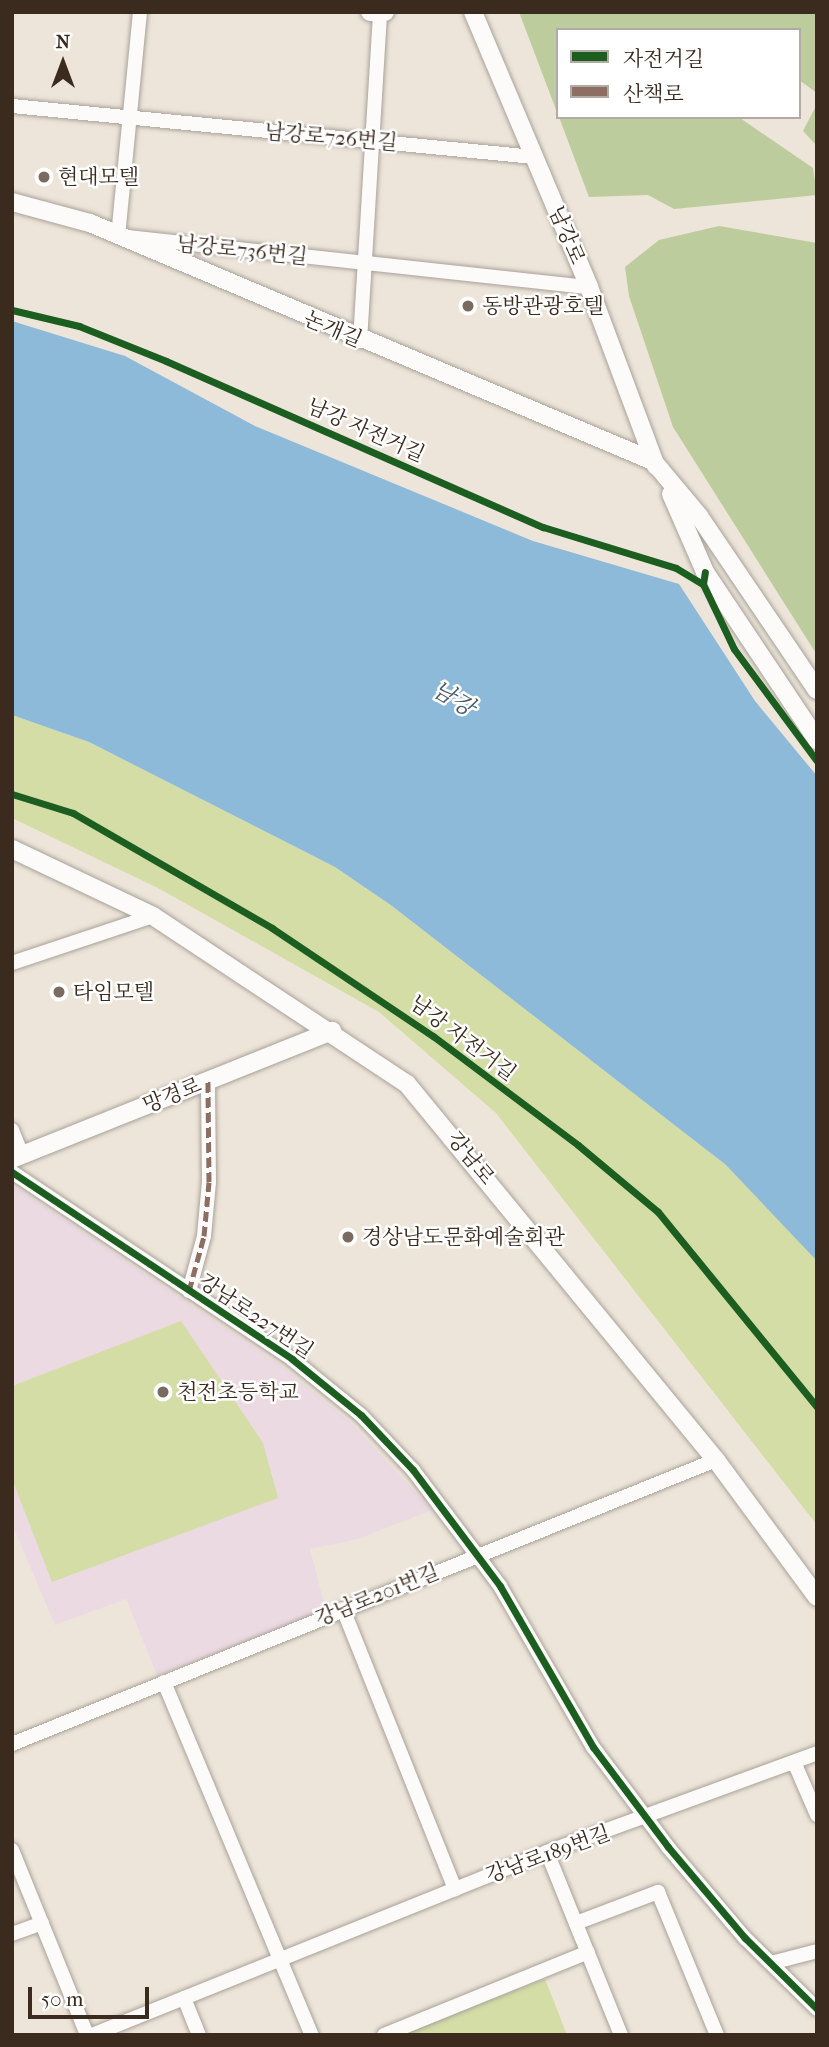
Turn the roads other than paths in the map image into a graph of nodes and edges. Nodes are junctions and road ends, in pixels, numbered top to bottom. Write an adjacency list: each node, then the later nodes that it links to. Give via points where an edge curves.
1 (140, 12): 6 (street)
2 (370, 12): 4 (street)
3 (473, 12): 8 (street, 남강로)
4 (382, 13): 7 (street)
5 (12, 106): 6 (street, 남강로726번길)
6 (128, 118): 7 (street, 남강로726번길); 10 (street)
7 (373, 140): 8 (street, 남강로726번길); 11 (street)
8 (534, 157): 12 (street, 남강로)
9 (12, 202): 10 (street, 논개길, via 90,223)
10 (118, 236): 11 (street, 남강로736번길); 13 (street, 논개길)
11 (367, 264): 12 (street, 남강로736번길); 13 (street)
12 (589, 287): 14 (street, 남강로)
13 (360, 341): 14 (street, 논개길)
14 (653, 461): 15 (street, 남강로, via 699,516); 16 (street, 남강로, via 688,527 705,572)
15 (817, 690)
16 (817, 740)
17 (12, 849): 18 (street, 강남로)
18 (153, 916): 19 (street); 20 (street, 강남로)
19 (12, 963)
20 (332, 1031): 21 (street, 망경로); 26 (street, 강남로, via 407,1084 452,1134)
21 (208, 1081): 23 (street, 망경로); 25 (street, 강남로227번길, via 209,1182 204,1236)
22 (12, 1130): 23 (street)
23 (17, 1157)
24 (12, 1172): 25 (street, 강남로227번길)
25 (190, 1291): 27 (street, 강남로227번길, via 292,1359 361,1415 413,1471)
26 (716, 1460): 27 (street, 강남로201번길); 28 (street, 강남로)
27 (477, 1554): 29 (street, 강남로201번길); 35 (street, 강남로227번길, via 593,1747)
28 (817, 1597)
29 (343, 1609): 30 (street, 강남로201번길); 38 (street)
30 (163, 1682): 31 (street, 강남로201번길); 44 (street)
31 (12, 1744)
32 (817, 1753): 33 (street, 강남로189번길)
33 (794, 1762): 34 (street); 35 (street, 강남로189번길)
34 (817, 1815)
35 (648, 1819): 37 (street, 강남로189번길); 45 (street, 강남로227번길)
36 (12, 1850): 39 (street)
37 (547, 1852): 38 (street, 강남로189번길); 40 (street)
38 (455, 1889): 44 (street, 강남로189번길)
39 (42, 1923): 41 (street); 48 (street)
40 (576, 1923): 43 (street); 53 (street, via 658,1892)
41 (12, 1934)
42 (817, 1951): 45 (street)
43 (588, 1952): 51 (street); 52 (street)
44 (281, 1959): 46 (street, 강남로189번길); 50 (street)
45 (771, 1963): 47 (street, 강남로227번길)
46 (184, 1998): 48 (street, 강남로189번길); 49 (street)
47 (817, 2009)
48 (90, 2035)
49 (199, 2035)
50 (312, 2035)
51 (384, 2035)
52 (621, 2035)
53 (717, 2035)

